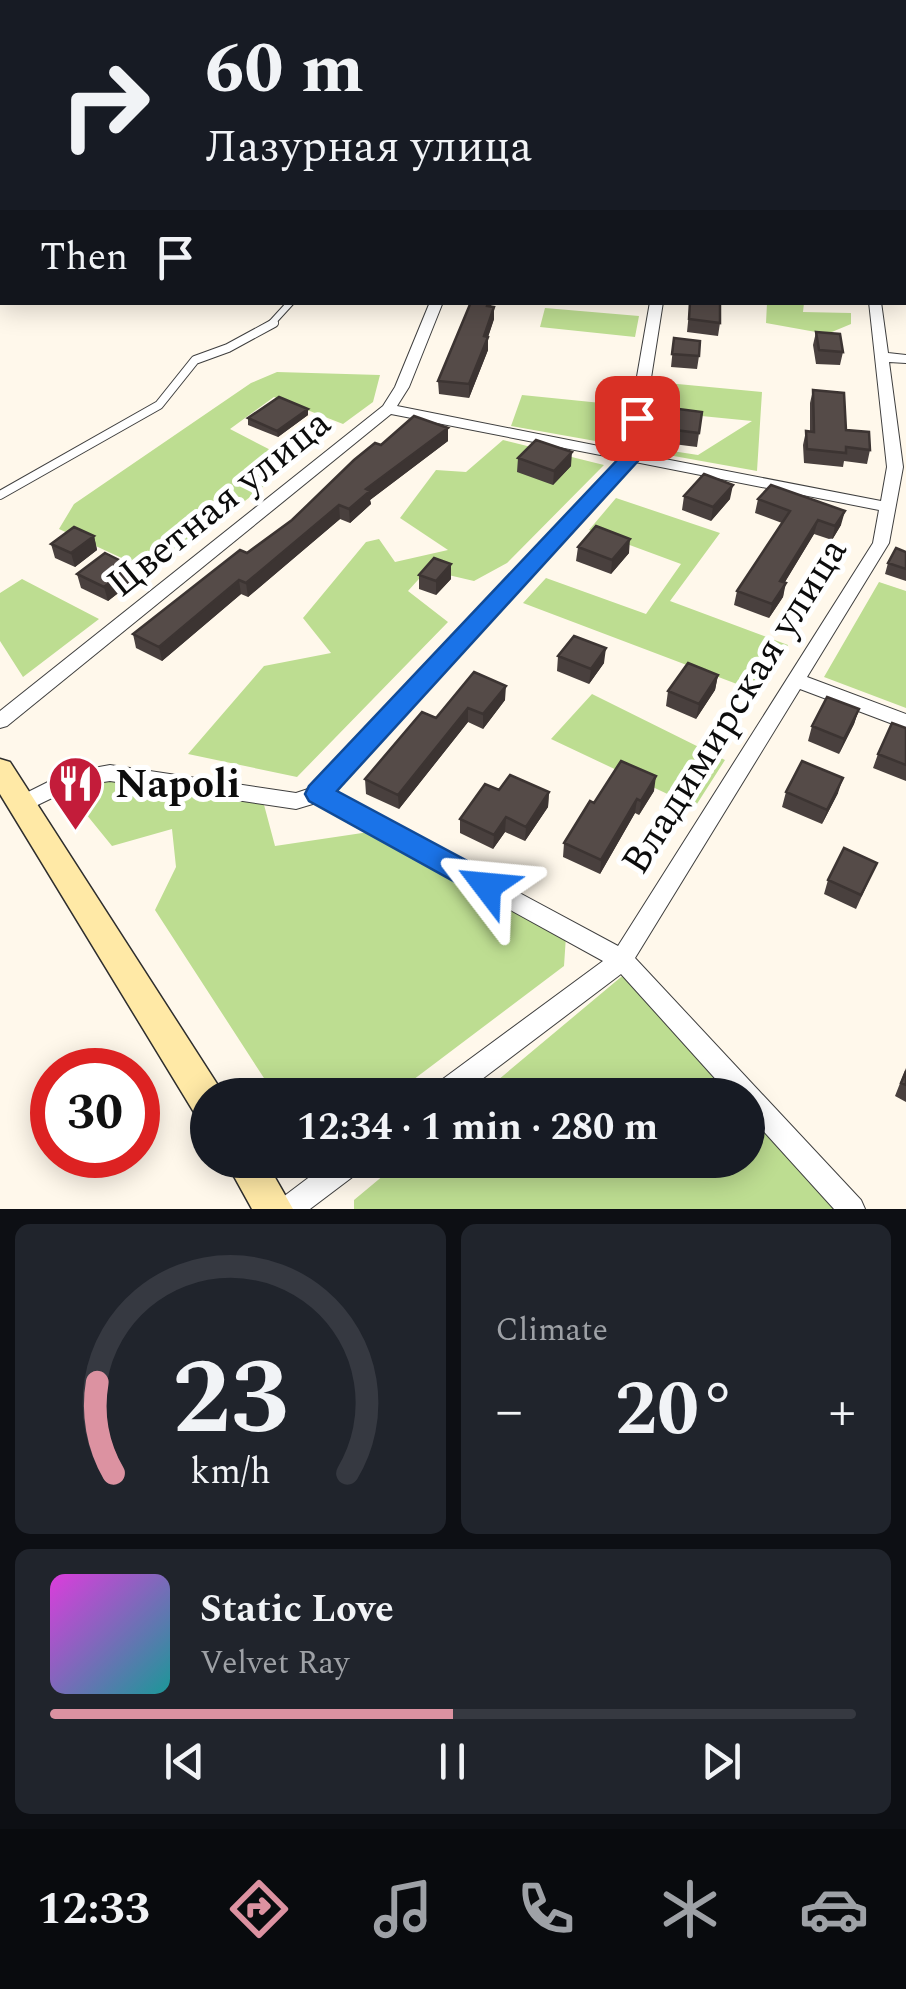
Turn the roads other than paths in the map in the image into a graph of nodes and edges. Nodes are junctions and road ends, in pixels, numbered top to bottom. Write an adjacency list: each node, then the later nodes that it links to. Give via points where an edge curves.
1 (289, 305): 9 (lane, via 277,322 195,360 159,405)
2 (435, 305): 7 (street, Цветная улица)
3 (656, 305): 8 (street)
4 (875, 305): 5 (street, Владимирская улица)
5 (883, 356): 6 (street); 10 (street, Владимирская улица, via 895,467)
6 (906, 359)
7 (388, 409): 8 (street); 12 (street, Цветная улица)
8 (631, 457): 10 (street); 15 (street)
9 (0, 495)
10 (889, 507): 11 (street, Владимирская улица, via 881,543)
11 (798, 680): 13 (street); 17 (street, Владимирская улица)
12 (0, 721)
13 (906, 722)
14 (0, 770): 16 (street)
15 (318, 794): 16 (street, via 296,801 110,772 73,779); 17 (street)
16 (23, 804): 18 (street)
17 (622, 960): 19 (street); 20 (street)
18 (193, 1078)
19 (464, 1078)
20 (731, 1078)
21 (765, 1115): 26 (street)
22 (255, 1178): 24 (street)
23 (330, 1178): 25 (street)
24 (274, 1209)
25 (288, 1209)
26 (852, 1209)

